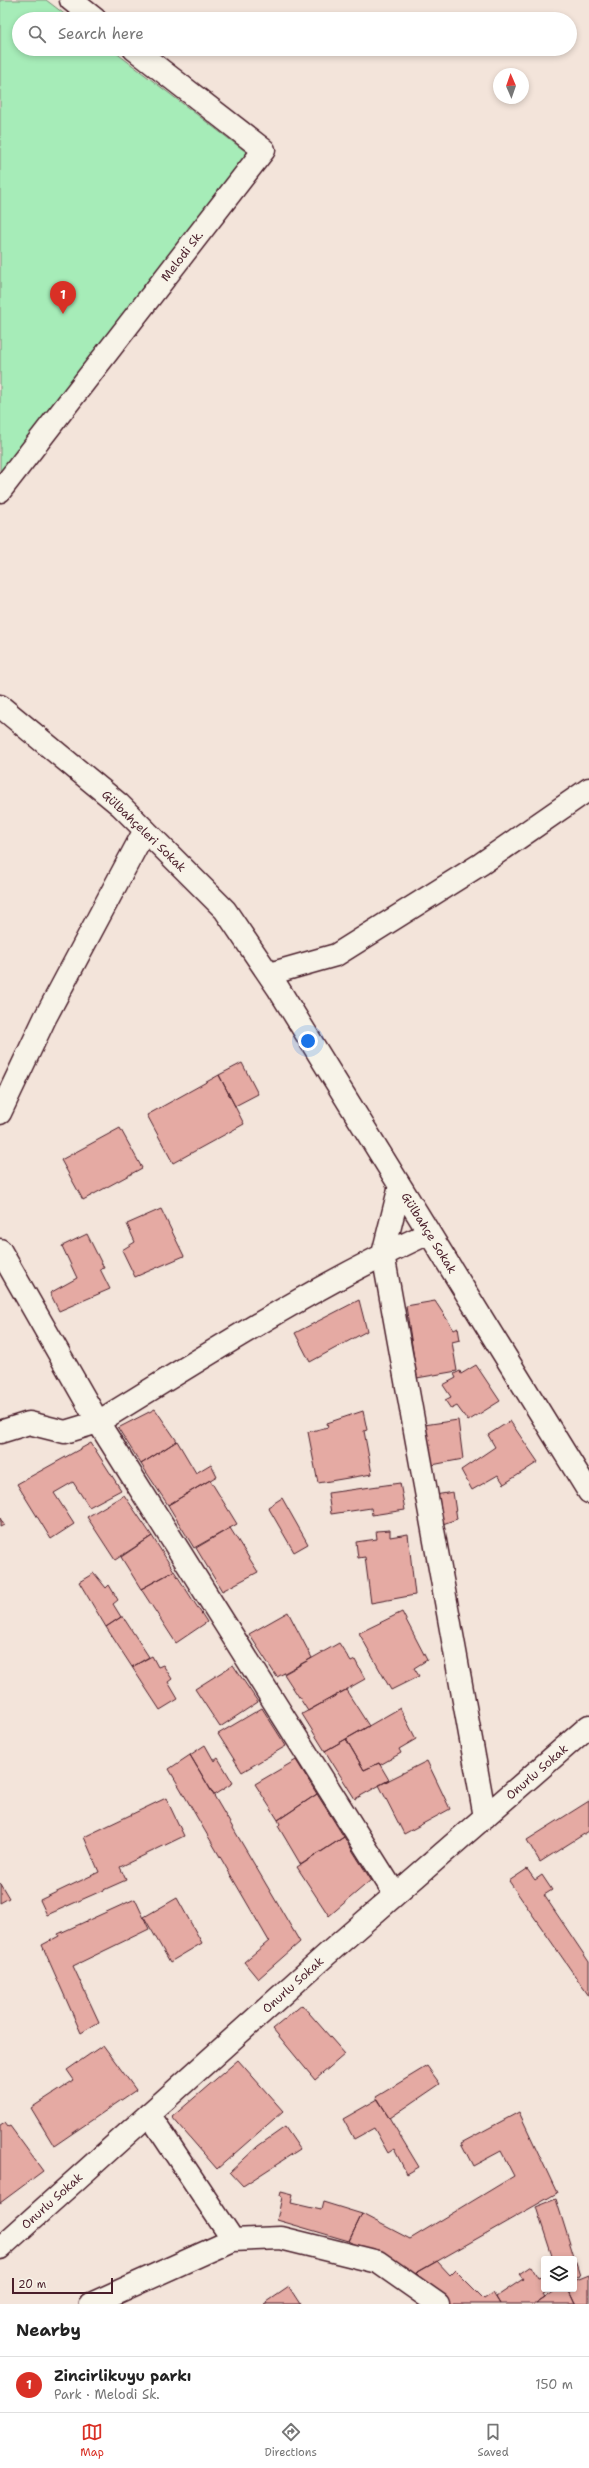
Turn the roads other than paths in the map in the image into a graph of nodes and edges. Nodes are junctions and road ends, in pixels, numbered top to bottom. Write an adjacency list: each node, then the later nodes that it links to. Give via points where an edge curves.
1 (71, 0): 2 (street)
2 (86, 12)
3 (143, 56): 4 (street, Melodi Sk., via 264,150)
4 (0, 491)
5 (0, 706): 7 (street, Gülbahçeleri Sokak)
6 (589, 789): 8 (street, via 481,864 336,955)
7 (145, 830): 8 (street, Gülbahçeleri Sokak, via 226,910); 9 (street, via 45,1018)
8 (269, 974): 10 (street, Gülbahçe Sokak)
9 (0, 1113)
10 (400, 1186): 11 (street, Gülbahçe Sokak); 13 (street)
11 (429, 1233): 13 (street); 16 (street, Gülbahçe Sokak)
12 (0, 1250): 14 (street)
13 (383, 1254): 14 (street, via 292,1304); 18 (street)
14 (98, 1422): 15 (street, via 66,1432 29,1424); 19 (street)
15 (0, 1432)
16 (589, 1492)
17 (589, 1726): 18 (street, Onurlu Sokak)
18 (484, 1817): 19 (street, Onurlu Sokak)
19 (395, 1894): 20 (street, Onurlu Sokak)
20 (149, 2114): 21 (street); 22 (street, Onurlu Sokak)
21 (233, 2240): 23 (street); 25 (street, via 280,2238 378,2262)
22 (0, 2248)
23 (126, 2296): 24 (street)
24 (91, 2304)
25 (438, 2304)

